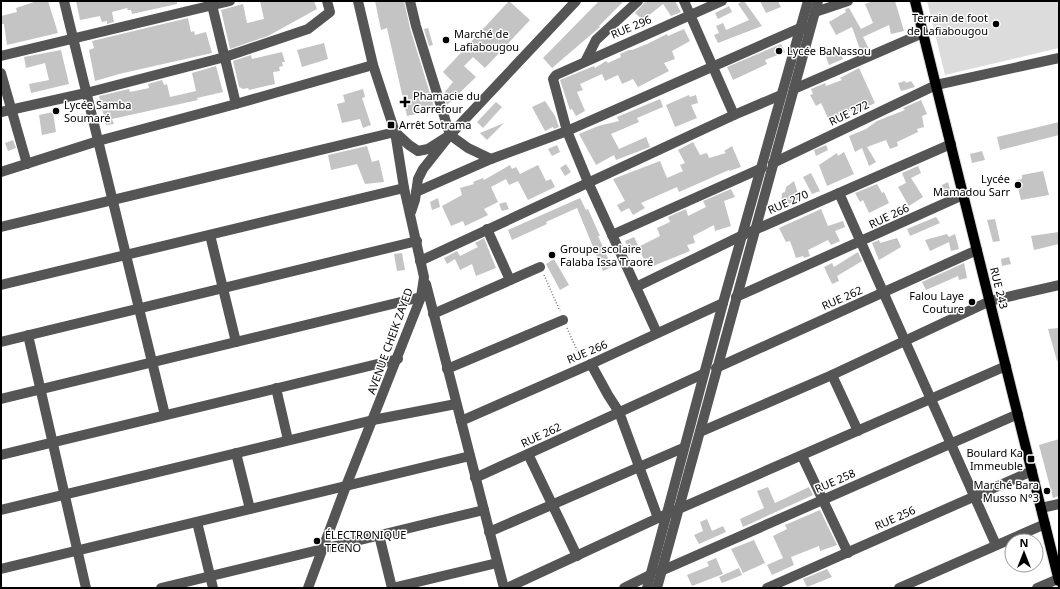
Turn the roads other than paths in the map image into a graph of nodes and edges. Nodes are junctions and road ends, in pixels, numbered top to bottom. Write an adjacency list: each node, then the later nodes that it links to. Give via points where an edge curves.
1 (64, 1): 20 (street)
2 (230, 1): 14 (street)
3 (327, 1): 22 (street, via 330,12 308,29)
4 (358, 1): 25 (street, AVENUE CHEIK ZAYED)
5 (410, 1): 38 (street)
6 (576, 1): 38 (street)
7 (638, 1): 24 (street, via 596,40)
8 (684, 1): 16 (street)
9 (722, 1): 16 (street, RUE 296)
10 (808, 1): 17 (street)
11 (818, 1): 15 (street)
12 (848, 1): 15 (street)
13 (915, 1): 19 (main road, RUE 243)
14 (212, 3): 20 (street); 22 (street)
15 (815, 12): 18 (street)
16 (690, 15): 24 (street, RUE 296); 26 (street)
17 (800, 28): 18 (street); 26 (street); 31 (street)
18 (810, 29): 29 (street)
19 (923, 33): 28 (main road, RUE 243); 29 (street)
20 (73, 39): 21 (street); 30 (street)
21 (1, 56)
22 (225, 57): 30 (street); 32 (street)
23 (1059, 58): 28 (street, RUE 272)
24 (586, 60): 36 (street, RUE 296, via 553,79)
25 (373, 65): 32 (street); 37 (street, AVENUE CHEIK ZAYED)
26 (712, 65): 35 (street); 36 (street)
27 (1, 73): 33 (street)
28 (936, 85): 40 (main road, RUE 243); 42 (street, RUE 272)
29 (794, 89): 42 (street)
30 (86, 93): 33 (street); 39 (street)
31 (781, 95): 35 (street); 44 (street)
32 (236, 104): 39 (street)
33 (11, 110): 34 (street); 43 (street)
34 (1, 112)
35 (734, 115): 46 (street)
36 (567, 131): 41 (street); 46 (street)
37 (395, 132): 38 (street, via 418,151 428,149); 47 (street, AVENUE CHEIK ZAYED); 51 (street)
38 (450, 136): 41 (street); 48 (street, via 423,169 418,178)
39 (98, 141): 43 (street); 51 (street)
40 (951, 144): 49 (street, RUE 270); 50 (main road, RUE 243)
41 (491, 159): 48 (street)
42 (773, 163): 55 (street)
43 (27, 164): 45 (street)
44 (762, 168): 57 (street); 58 (street)
45 (1, 172)
46 (588, 182): 54 (street); 57 (street)
47 (404, 188): 52 (street, AVENUE CHEIK ZAYED); 56 (street)
48 (416, 192): 52 (street)
49 (839, 193): 55 (street, RUE 270); 60 (street)
50 (963, 195): 60 (street, RUE 266); 61 (main road, RUE 243)
51 (112, 200): 53 (street); 62 (street)
52 (411, 212): 59 (street, AVENUE CHEIK ZAYED)
53 (1, 227)
54 (487, 229): 63 (street); 66 (street)
55 (754, 230): 58 (street, RUE 270); 73 (street)
56 (210, 235): 62 (street); 70 (street)
57 (612, 235): 69 (street)
58 (743, 235): 69 (street, RUE 270); 75 (street)
59 (417, 241): 63 (street, AVENUE CHEIK ZAYED); 70 (street)
60 (861, 242): 71 (street); 73 (street, RUE 266)
61 (977, 250): 71 (street, RUE 262); 74 (main road, RUE 243)
62 (126, 255): 67 (street); 76 (street)
63 (420, 260): 65 (street, AVENUE CHEIK ZAYED)
64 (540, 267): 66 (street)
65 (424, 277): 72 (street, AVENUE CHEIK ZAYED); 77 (street)
66 (510, 280): 77 (street)
67 (1, 285)
68 (1059, 285): 74 (street)
69 (636, 287): 79 (street)
70 (223, 288): 76 (street); 83 (street)
71 (883, 292): 81 (street); 88 (street, RUE 262)
72 (422, 297): 83 (street); 84 (street, AVENUE CHEIK ZAYED)
73 (736, 297): 88 (street)
74 (990, 301): 81 (street); 87 (main road, RUE 243)
75 (723, 303): 79 (street, RUE 266); 90 (street)
76 (139, 308): 80 (street); 85 (street)
77 (433, 314): 89 (street)
78 (563, 320): 89 (street)
79 (657, 333): 86 (street, RUE 266)
80 (28, 335): 82 (street); 93 (street)
81 (906, 341): 91 (street); 94 (street)
82 (1, 342)
83 (236, 342): 85 (street)
84 (398, 359): 92 (street); 100 (street, AVENUE CHEIK ZAYED)
85 (152, 362): 93 (street); 99 (street)
86 (591, 364): 97 (street); 101 (street, RUE 266)
87 (1006, 366): 94 (street); 98 (main road, RUE 243)
88 (716, 368): 103 (street)
89 (447, 369): 96 (street)
90 (703, 374): 97 (street, RUE 262); 107 (street)
91 (832, 375): 102 (street); 103 (street)
92 (276, 388): 99 (street); 104 (street)
93 (40, 390): 95 (street); 105 (street)
94 (932, 398): 102 (street); 106 (street)
95 (1, 399)
96 (456, 404): 100 (street); 101 (street)
97 (619, 412): 110 (street, RUE 262); 113 (street)
98 (1018, 414): 106 (street, RUE 258); 114 (main road, RUE 243)
99 (165, 415): 105 (street)
100 (373, 420): 104 (street); 116 (street, AVENUE CHEIK ZAYED)
101 (461, 421): 111 (street)
102 (858, 431): 112 (street)
103 (700, 432): 124 (street)
104 (288, 440): 108 (street)
105 (52, 442): 109 (street); 117 (street)
106 (950, 443): 118 (street); 119 (street, RUE 258)
107 (683, 448): 113 (street); 127 (street)
108 (236, 453): 117 (street); 123 (street)
109 (1, 454)
110 (528, 454): 115 (street, RUE 262); 121 (street)
111 (470, 456): 115 (street); 116 (street)
112 (802, 456): 119 (street); 124 (street)
113 (639, 466): 121 (street); 127 (street)
114 (1032, 471): 118 (street, RUE 256); 122 (main road, RUE 243)
115 (476, 478): 126 (street)
116 (346, 486): 123 (street); 133 (street, AVENUE CHEIK ZAYED)
117 (64, 495): 125 (street); 134 (street)
118 (974, 496): 132 (street); 135 (street, RUE 256)
119 (823, 499): 135 (street); 139 (street, RUE 258)
120 (1059, 504): 122 (street)
121 (552, 505): 130 (street); 136 (street)
122 (1041, 508): 129 (main road, RUE 243)
123 (250, 509): 128 (street)
124 (678, 509): 127 (street); 139 (street)
125 (1, 510)
126 (484, 510): 130 (street); 131 (street)
127 (662, 516): 136 (street); 140 (street)
128 (197, 522): 134 (street); 141 (street)
129 (1045, 524): 132 (street); 142 (main road, RUE 243)
130 (489, 532): 137 (street)
131 (379, 535): 133 (street); 147 (street)
132 (996, 545): 154 (street)
133 (322, 549): 141 (street); 146 (street, AVENUE CHEIK ZAYED)
134 (77, 551): 138 (street); 143 (street)
135 (848, 553): 153 (street, RUE 256)
136 (577, 556): 149 (street)
137 (497, 563): 147 (street); 148 (street)
138 (1, 569)
139 (661, 571): 152 (street)
140 (650, 575): 150 (street); 151 (street)
141 (210, 576): 144 (street); 145 (street)
142 (1059, 580): 155 (street)
143 (86, 588)
144 (161, 588)
145 (213, 588)
146 (308, 588)
147 (392, 588)
148 (504, 588)
149 (507, 588)
150 (624, 588)
151 (647, 588)
152 (657, 588)
153 (767, 588)
154 (899, 588)
155 (1037, 588)

